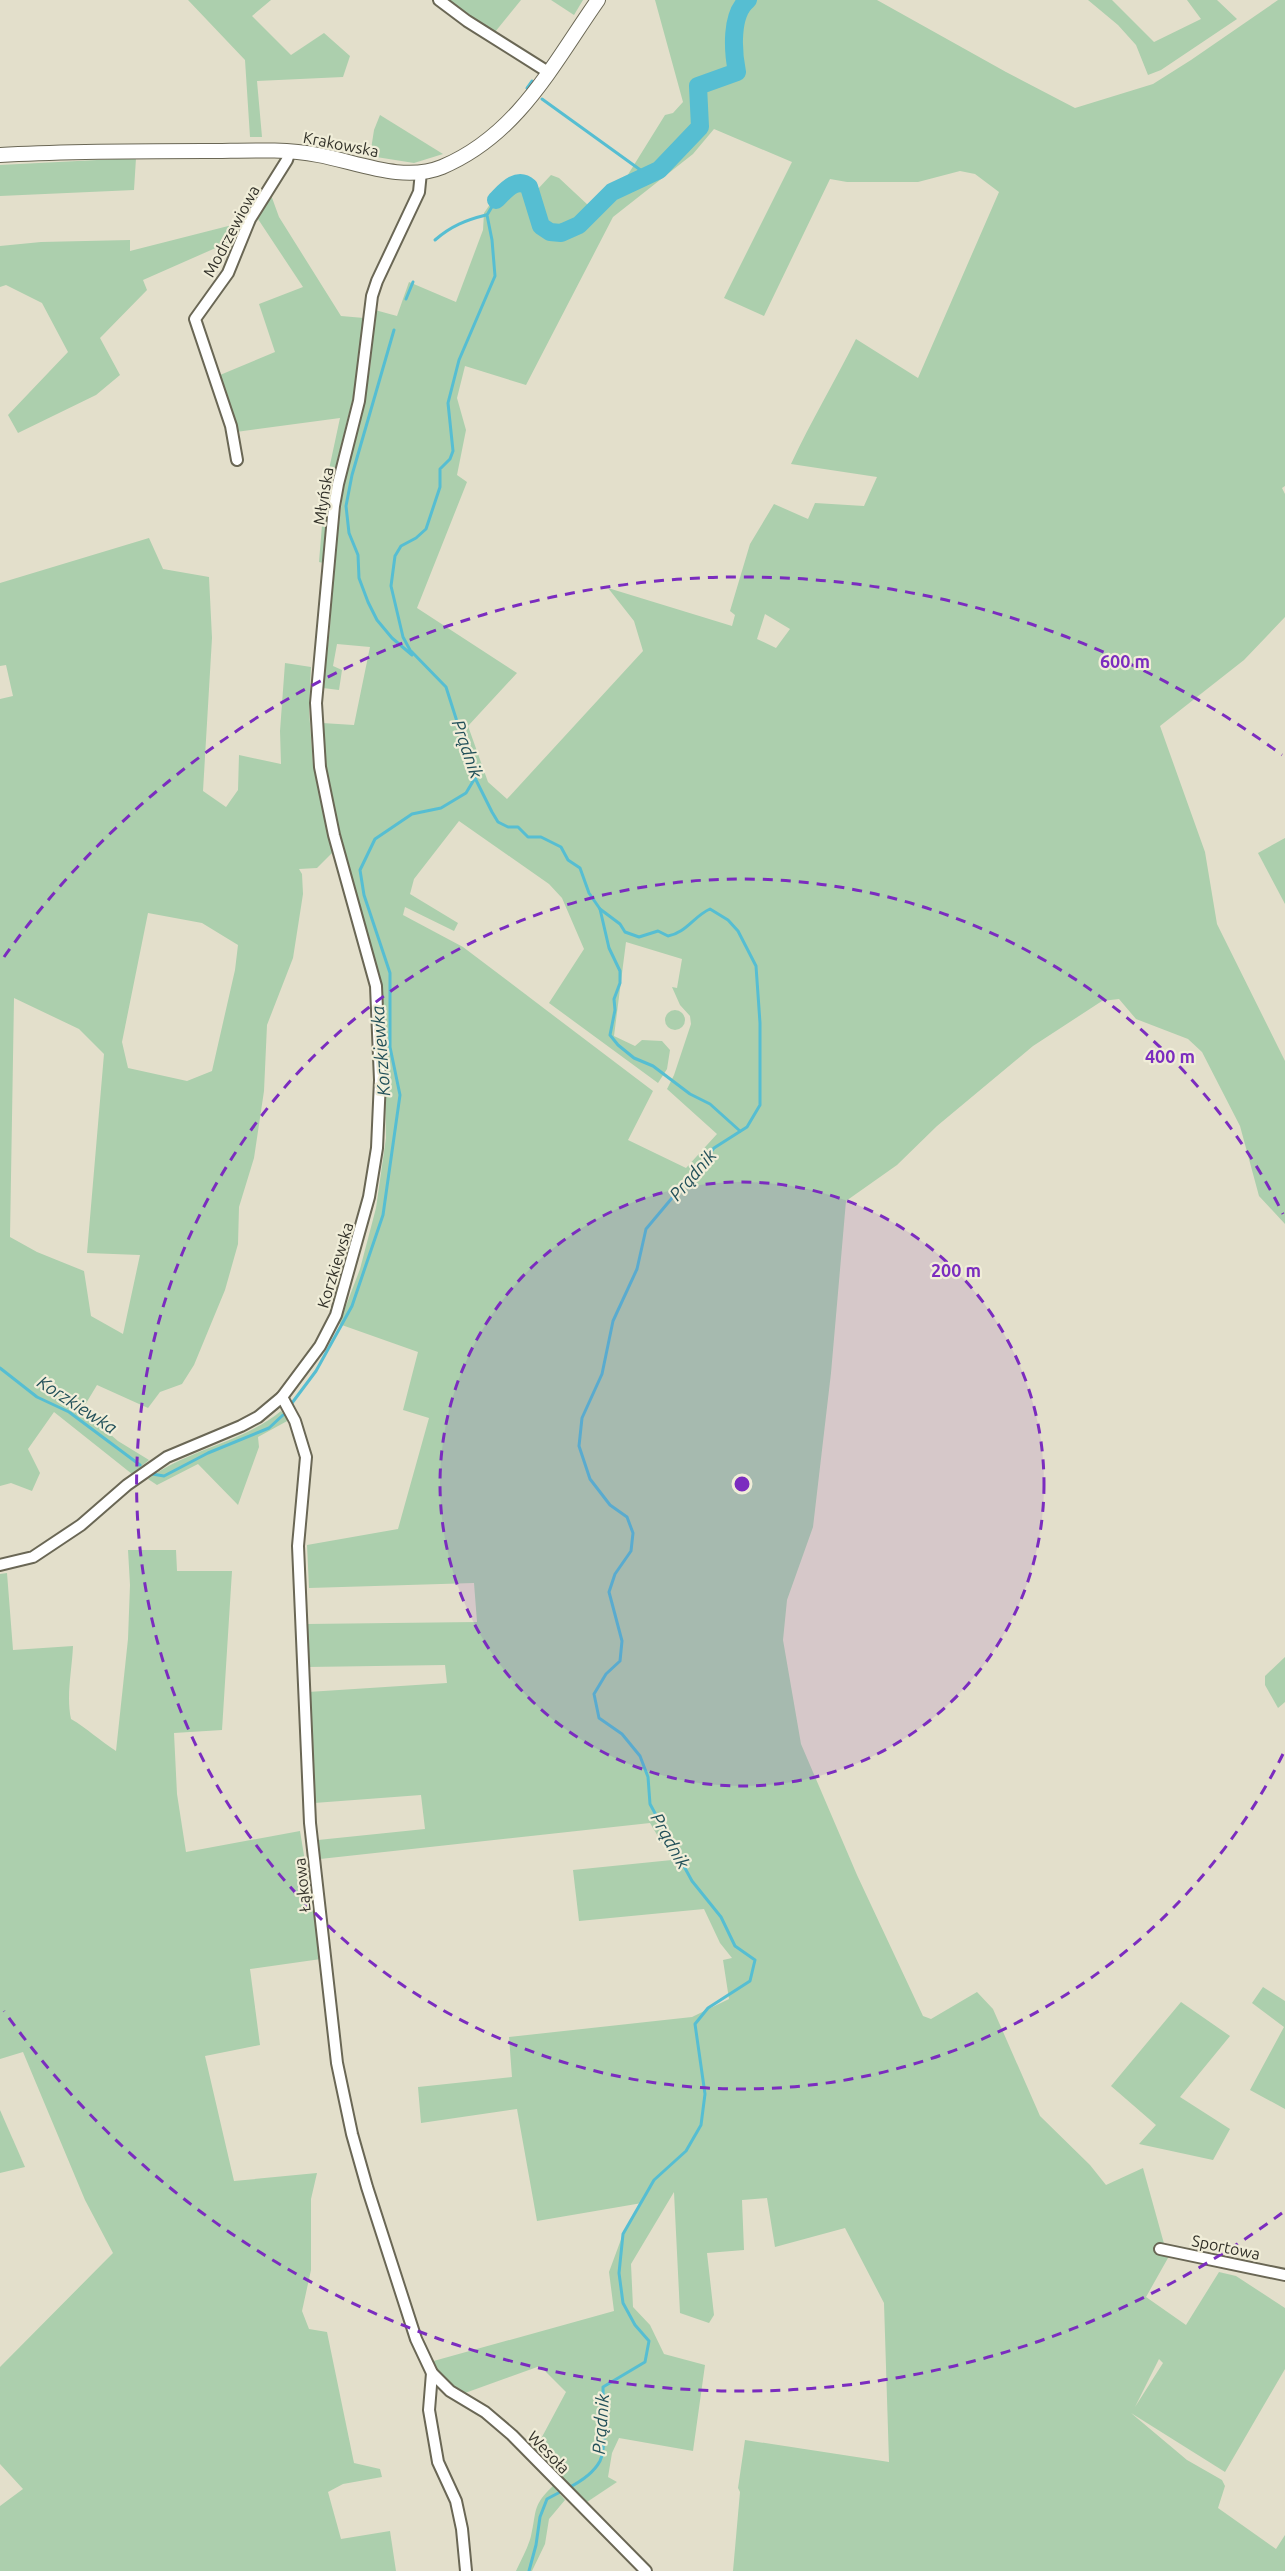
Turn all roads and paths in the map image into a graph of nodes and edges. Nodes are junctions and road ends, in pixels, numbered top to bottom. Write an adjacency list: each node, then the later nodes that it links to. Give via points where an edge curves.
1 (438, 0): 3 (street)
2 (597, 0): 3 (main road, Krakowska)
3 (548, 72): 6 (main road, Krakowska, via 494,137 448,164)
4 (290, 151): 5 (main road, Krakowska); 6 (main road, Krakowska); 7 (street, Modrzewiowa, via 250,219 228,273 195,319 231,426)
5 (0, 155)
6 (421, 172): 8 (street, Młyńska, via 419,192 372,296 359,401 334,506 316,703 320,767)
7 (237, 460)
8 (334, 835): 9 (street, Korzkiewska, via 376,986 380,1080 377,1148 362,1228 336,1315 320,1346)
9 (282, 1397): 10 (street, Korzkiewska, via 241,1426 167,1457 81,1525 33,1557); 13 (street, Łąkowa, via 295,1421 306,1457 298,1546 308,1795 337,2063 367,2187)
10 (0, 1565)
11 (1160, 2249): 12 (street, Sportowa)
12 (1285, 2275)
13 (425, 2361): 14 (street, Wesoła)
14 (432, 2373): 15 (street, via 429,2410 438,2462 456,2501); 16 (street, Wesoła, via 450,2391 485,2412 512,2435)
15 (466, 2571)
16 (646, 2571)

